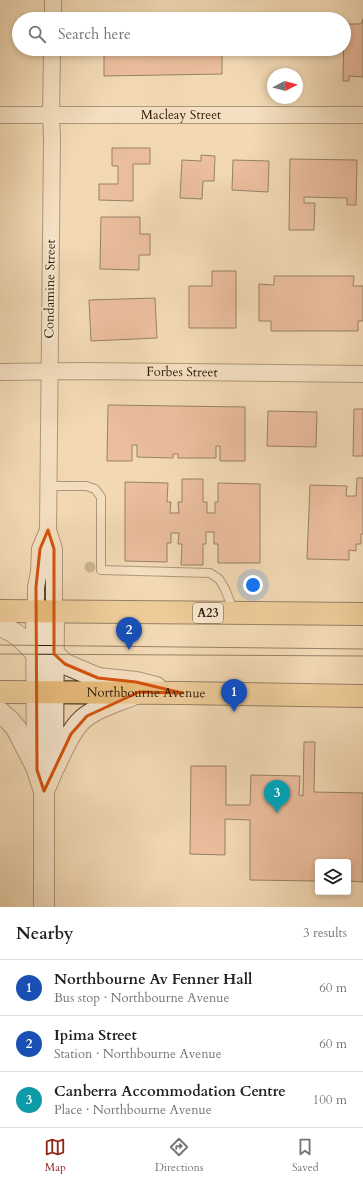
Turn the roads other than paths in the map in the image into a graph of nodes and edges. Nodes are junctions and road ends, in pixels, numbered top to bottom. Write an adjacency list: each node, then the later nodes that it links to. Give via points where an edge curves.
1 (53, 0): 2 (street)
2 (53, 12)
3 (52, 56): 6 (street, Condamine Street)
4 (0, 115): 6 (street, Macleay Street)
5 (363, 115): 6 (street, Macleay Street)
6 (51, 116): 8 (street, Condamine Street)
7 (0, 372): 8 (street, Forbes Street)
8 (49, 372): 9 (street, Forbes Street); 10 (street, Condamine Street)
9 (363, 374)
10 (48, 486): 12 (lane, via 86,486 95,489 101,496 101,570 210,573 219,579); 14 (street, Condamine Street, via 48,530 40,549 36,587)
11 (0, 611): 14 (highway, A23)
12 (235, 613): 13 (highway, A23); 14 (highway, A23)
13 (363, 614)
14 (42, 616): 16 (street)
15 (0, 626): 16 (street)
16 (45, 654): 17 (street); 20 (street, via 98,678 136,682)
17 (48, 687): 18 (highway, Northbourne Avenue); 19 (highway, Northbourne Avenue); 23 (street)
18 (0, 692)
19 (140, 692): 20 (highway, Northbourne Avenue); 23 (street, via 87,716)
20 (182, 693): 21 (highway, Northbourne Avenue)
21 (363, 696)
22 (0, 712): 23 (street, via 16,728)
23 (45, 770): 24 (street)
24 (40, 902)

